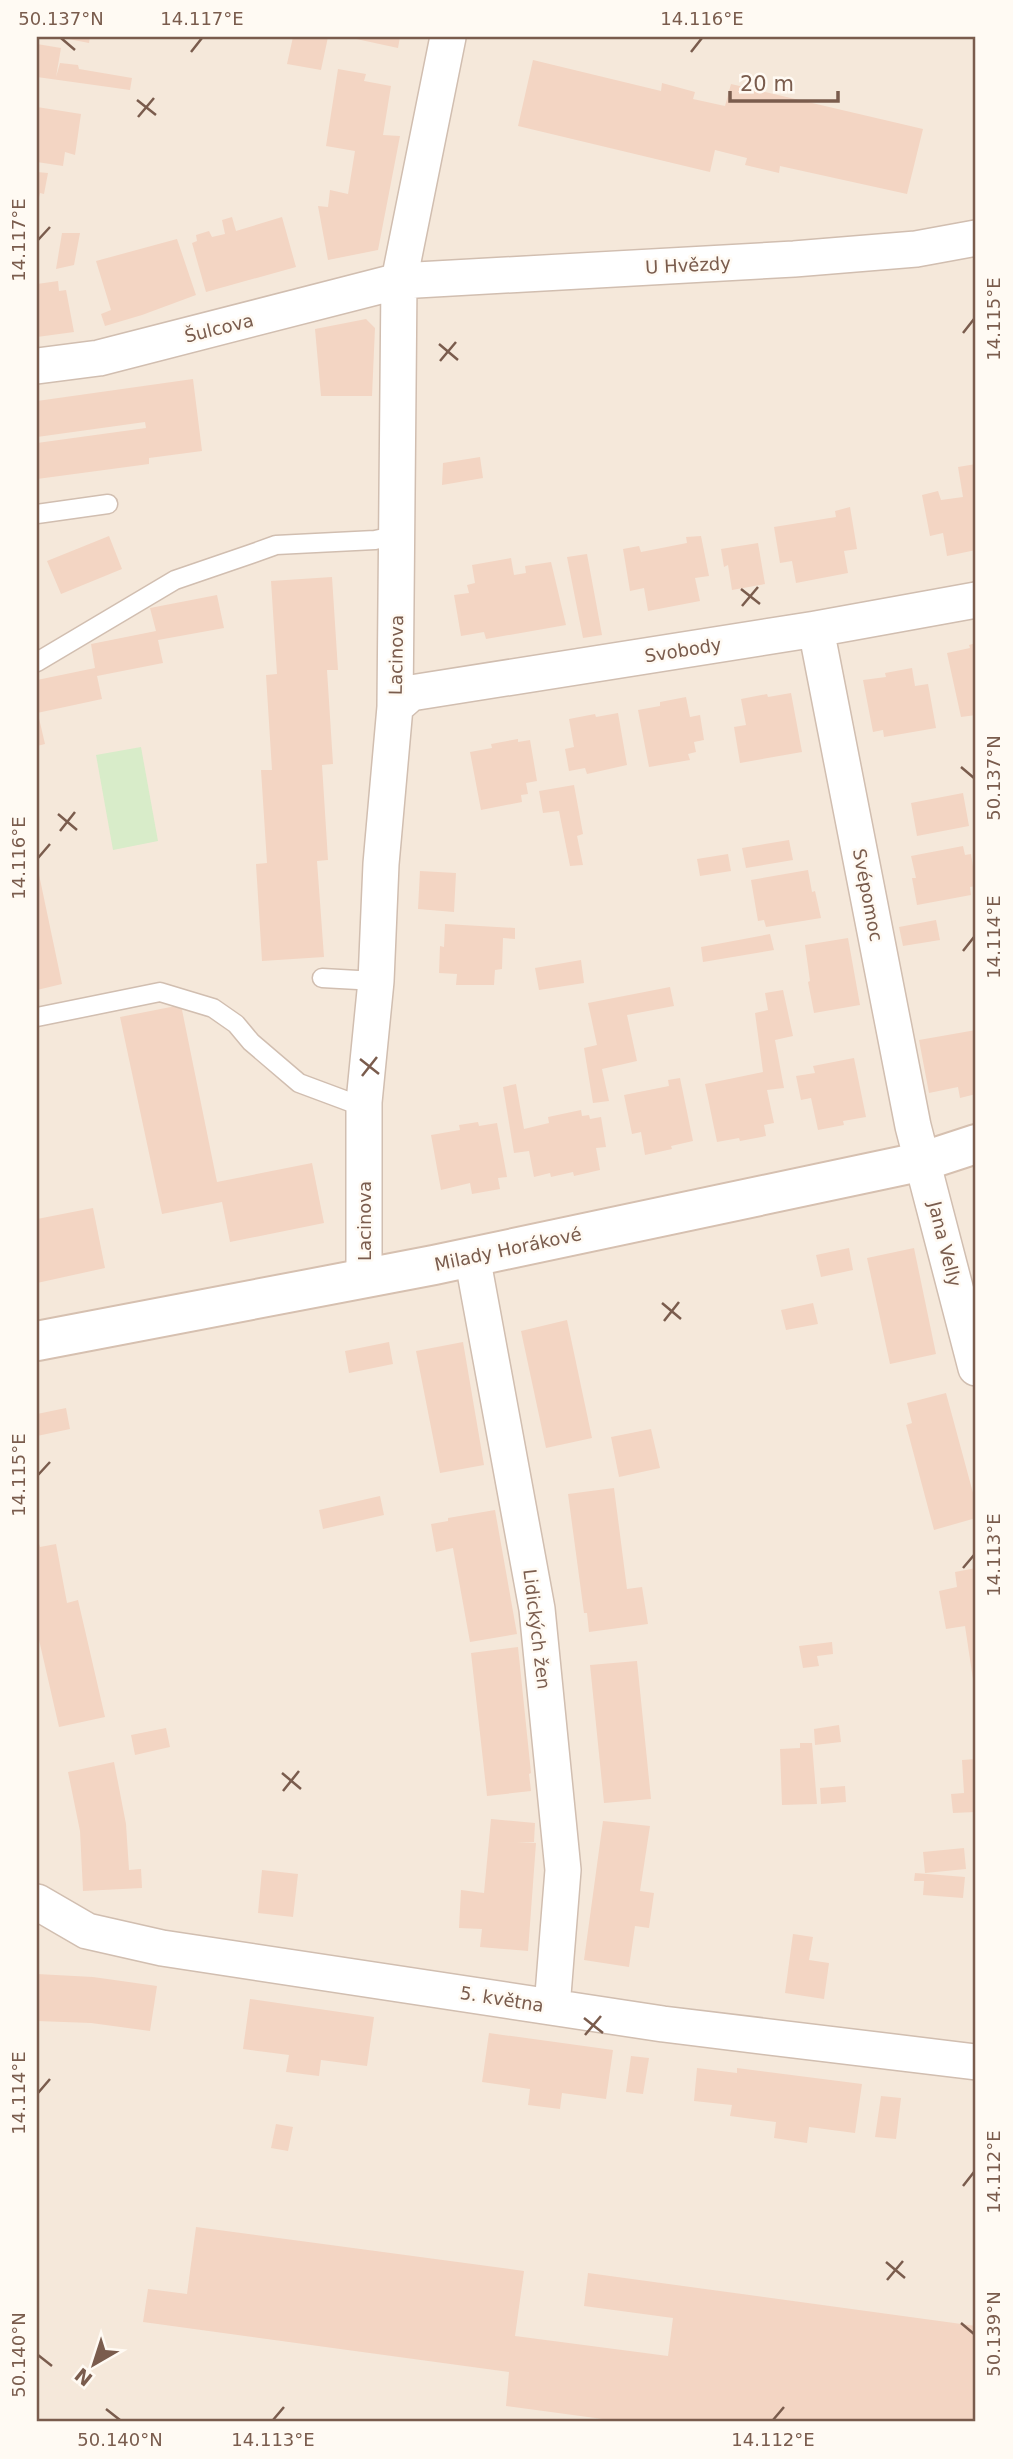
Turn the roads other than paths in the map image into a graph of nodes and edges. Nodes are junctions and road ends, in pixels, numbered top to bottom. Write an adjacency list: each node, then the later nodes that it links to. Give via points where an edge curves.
1 (448, 37): 3 (street, Lacinova)
2 (976, 238): 3 (street, U Hvězdy, via 916,249 794,259)
3 (399, 281): 4 (street, Šulcova, via 99,358); 7 (street, Lacinova)
4 (37, 366)
5 (108, 504): 6 (lane)
6 (37, 514)
7 (398, 535): 10 (lane, via 276,545 175,580); 11 (street, Lacinova)
8 (976, 600): 9 (street, Svobody)
9 (816, 629): 11 (street, Svobody, via 411,692); 17 (street, Svépomoc, via 913,1126)
10 (37, 662)
11 (395, 707): 13 (street, Lacinova)
12 (322, 978): 13 (lane)
13 (376, 981): 15 (street, Lacinova)
14 (37, 1017): 15 (lane, via 160,992 214,1009 299,1083 350,1102)
15 (364, 1102): 19 (street, Lacinova)
16 (976, 1144): 17 (main road, Milady Horákové)
17 (924, 1161): 18 (main road, Milady Horákové); 21 (street, Jana Velly)
18 (472, 1256): 19 (main road, Milady Horákové); 23 (street, Lidických žen, via 537,1609 563,1870)
19 (364, 1277): 20 (main road, Milady Horákové)
20 (37, 1341)
21 (976, 1368)
22 (37, 1902): 23 (street, 5. května, via 87,1931 162,1948)
23 (552, 2007): 24 (street, 5. května)
24 (976, 2062)

